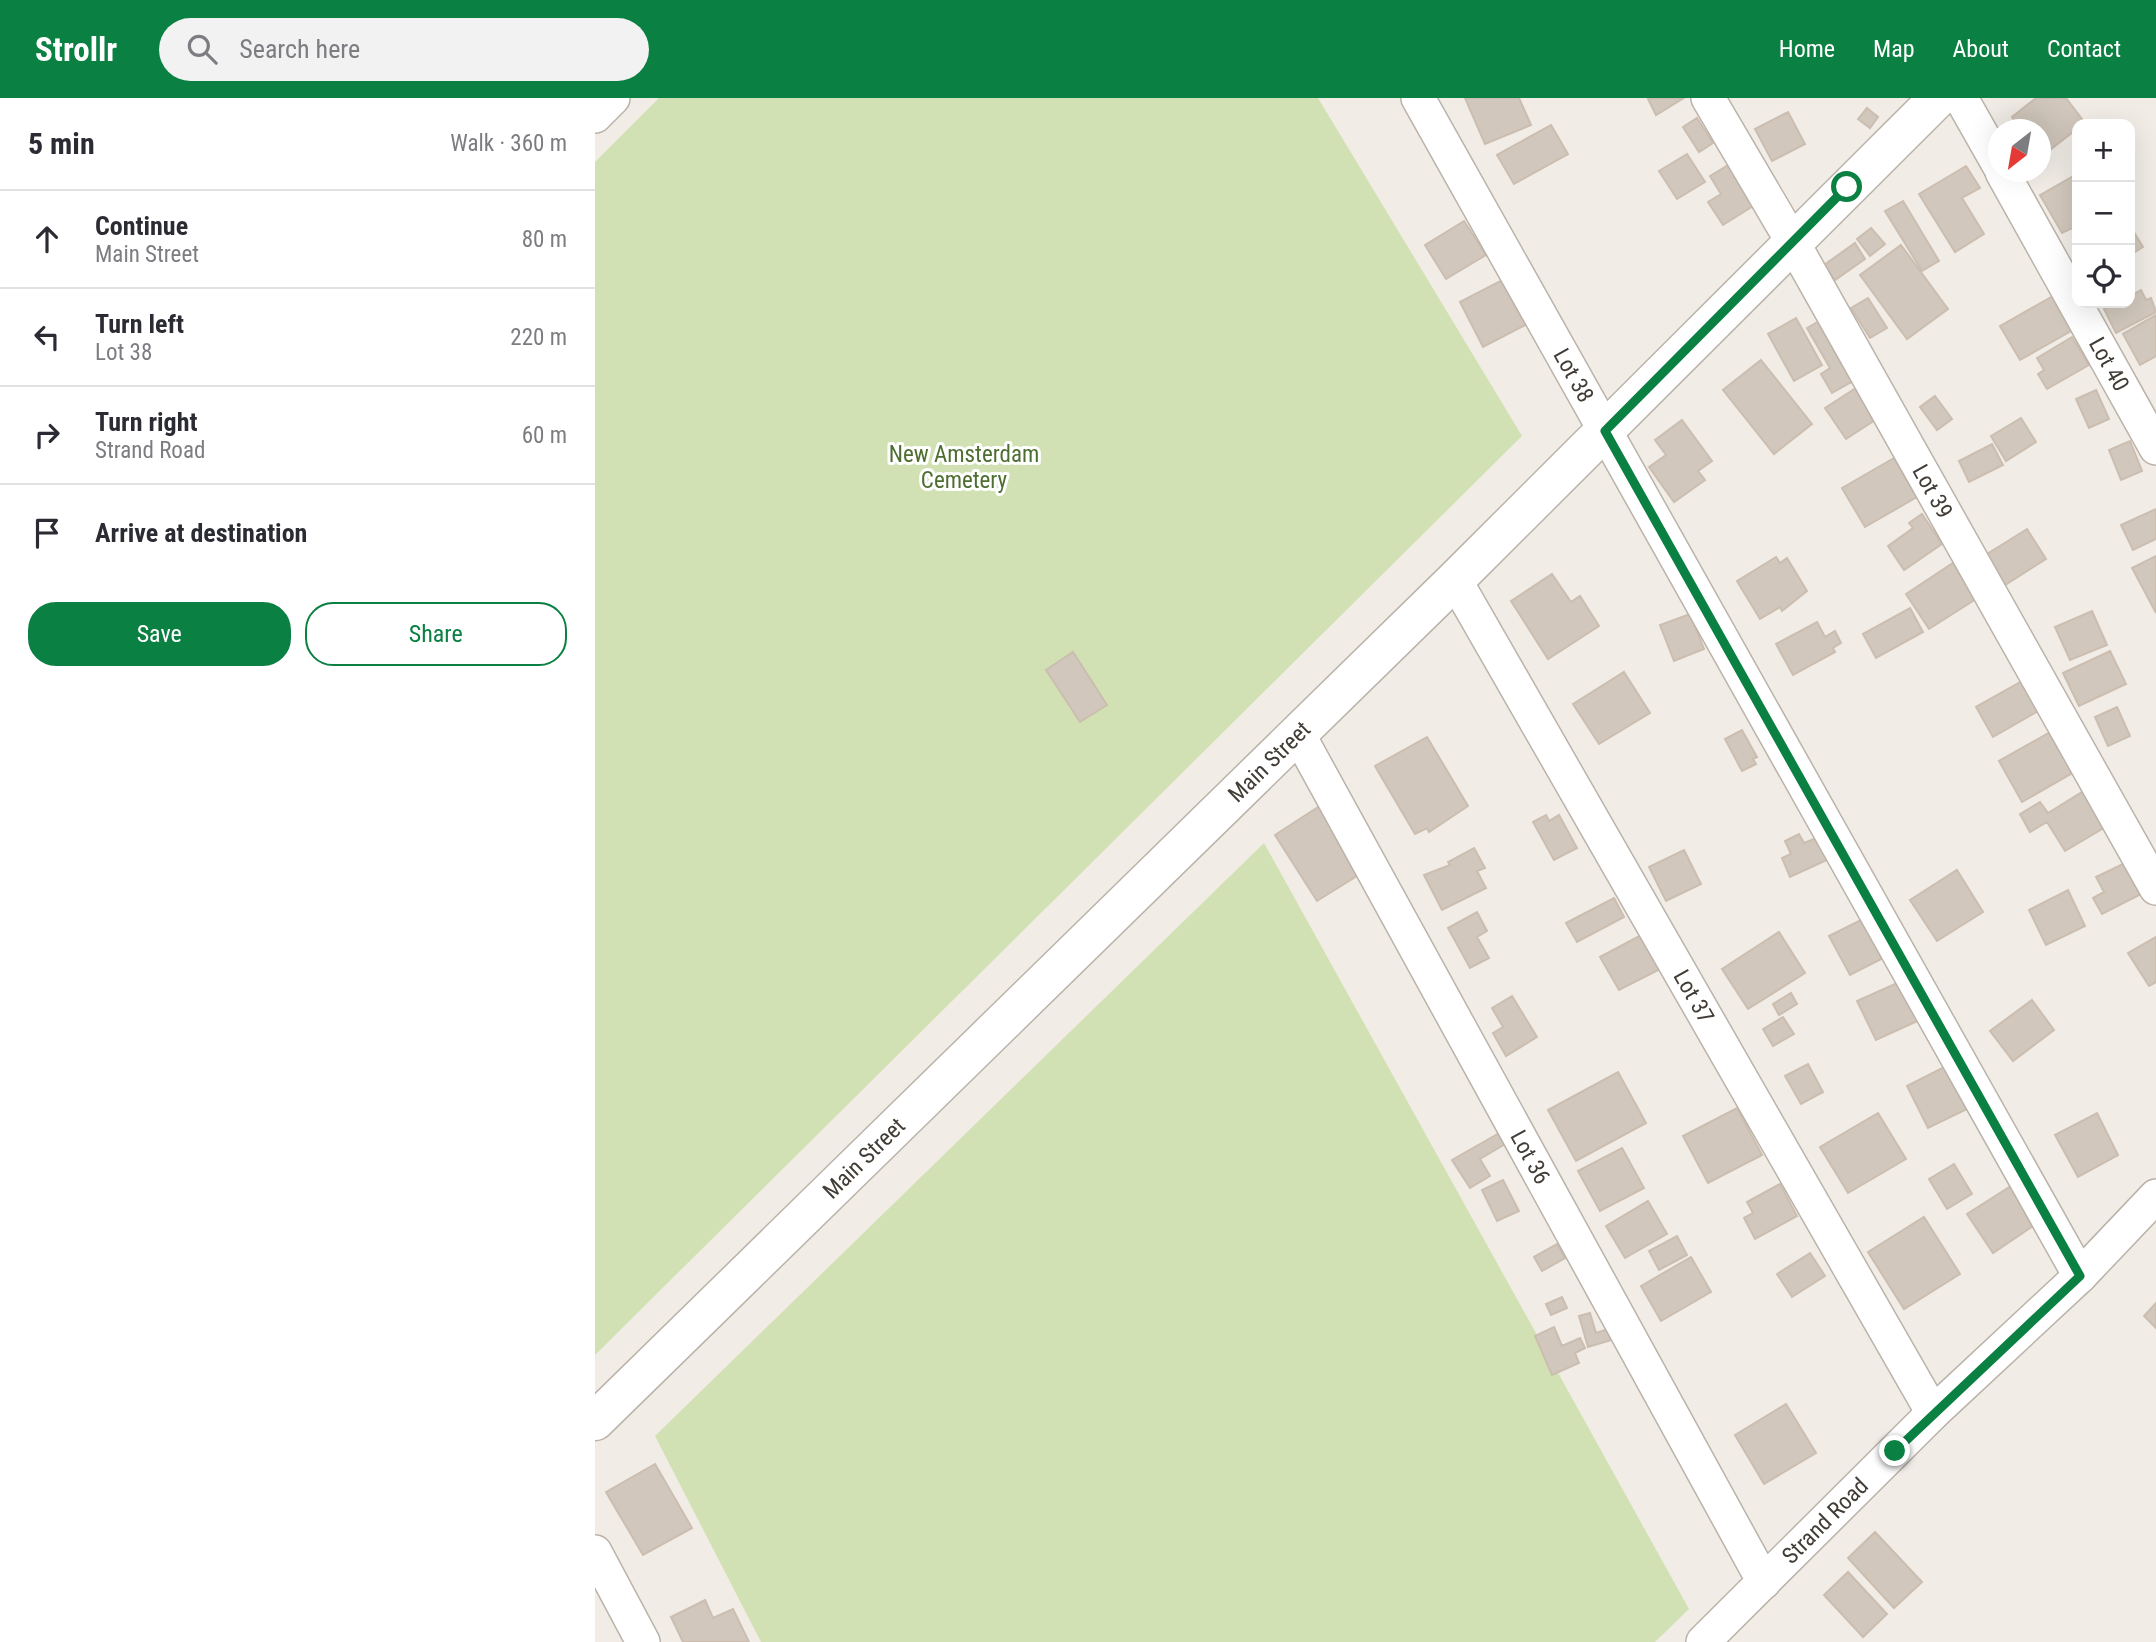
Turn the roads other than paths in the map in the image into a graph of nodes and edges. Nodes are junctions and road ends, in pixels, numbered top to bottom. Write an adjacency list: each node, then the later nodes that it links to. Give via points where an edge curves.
1 (613, 98): 6 (street)
2 (1418, 98): 10 (street, Lot 38)
3 (1708, 98): 9 (street, Lot 39)
4 (1938, 98): 9 (street, Main Street)
5 (1961, 98): 7 (street)
6 (595, 116)
7 (1988, 146)
8 (2008, 182): 11 (street, Lot 40)
9 (1792, 241): 10 (street, Main Street); 14 (street, Lot 39)
10 (1605, 431): 12 (street, Main Street); 16 (street, Lot 38)
11 (2156, 448)
12 (1455, 580): 13 (street, Main Street); 17 (street, Lot 37)
13 (1297, 732): 18 (street, Main Street); 20 (street, Lot 36)
14 (2156, 888)
15 (2156, 1196): 16 (street, Strand Road)
16 (2080, 1276): 17 (street, Strand Road)
17 (1933, 1413): 20 (street, Strand Road)
18 (595, 1421)
19 (595, 1552): 21 (street)
20 (1764, 1582): 22 (street, Strand Road)
21 (643, 1642)
22 (1703, 1642)

